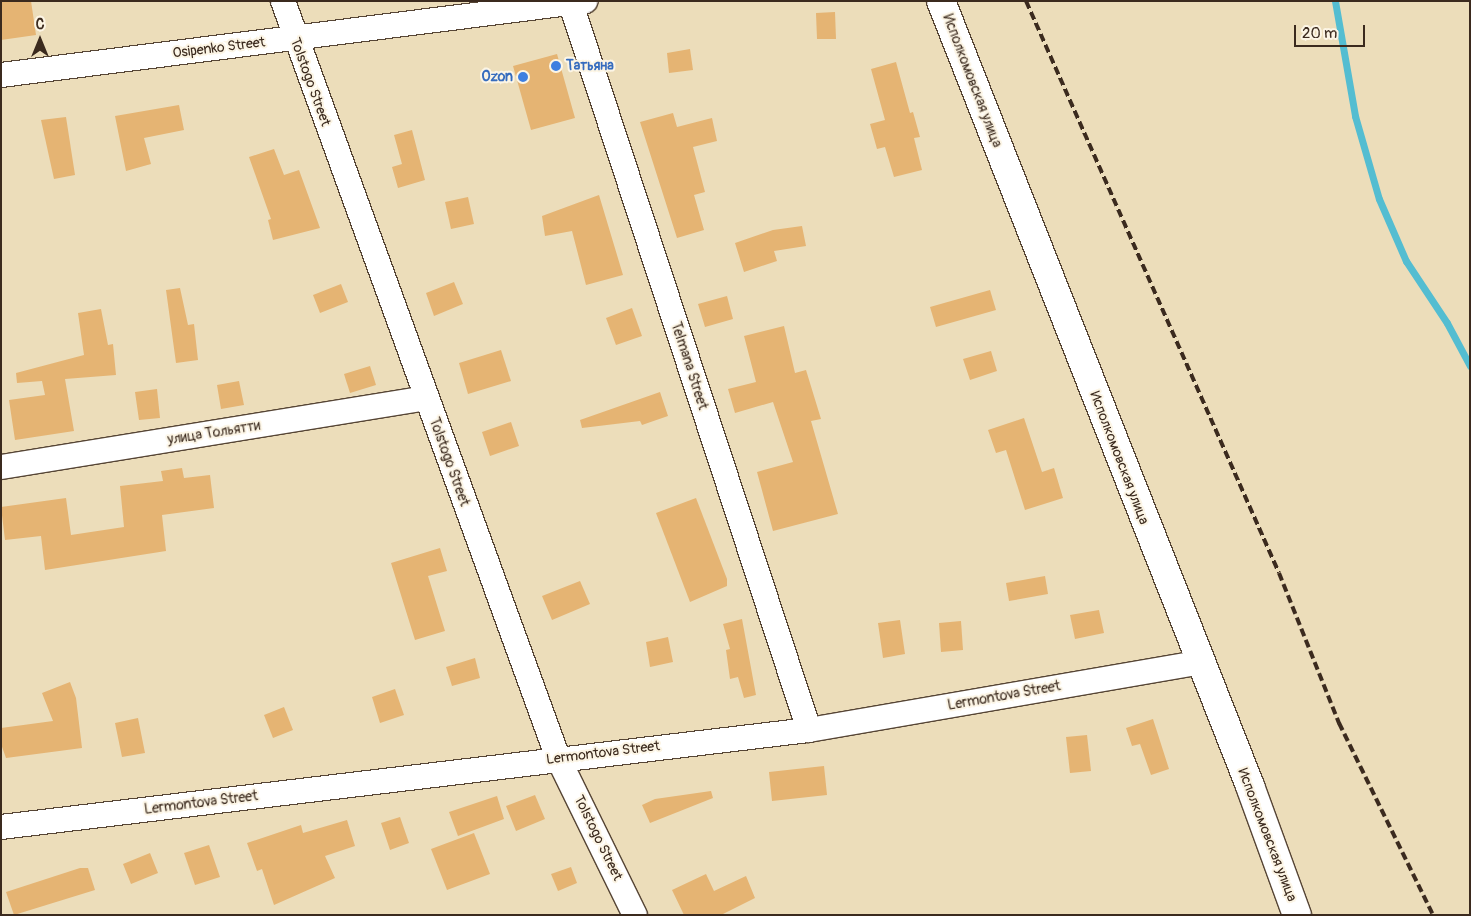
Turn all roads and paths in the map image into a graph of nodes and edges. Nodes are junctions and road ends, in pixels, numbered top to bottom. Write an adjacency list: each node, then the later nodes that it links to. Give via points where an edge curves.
1 (283, 1): 4 (street, Tolstogo Street)
2 (942, 1): 8 (main road, Исполкомовская улица)
3 (575, 2): 4 (street, Osipenko Street); 9 (street, Telmana Street)
4 (294, 38): 5 (street, Osipenko Street); 6 (street, Tolstogo Street)
5 (1, 75)
6 (426, 398): 7 (street, улица Тольятти); 10 (street, Tolstogo Street)
7 (1, 467)
8 (1202, 662): 9 (street, Lermontova Street); 13 (main road, Исполкомовская улица)
9 (809, 730): 10 (street, Lermontova Street)
10 (558, 758): 11 (street, Lermontova Street); 12 (street, Tolstogo Street)
11 (1, 827)
12 (636, 915)
13 (1297, 915)

